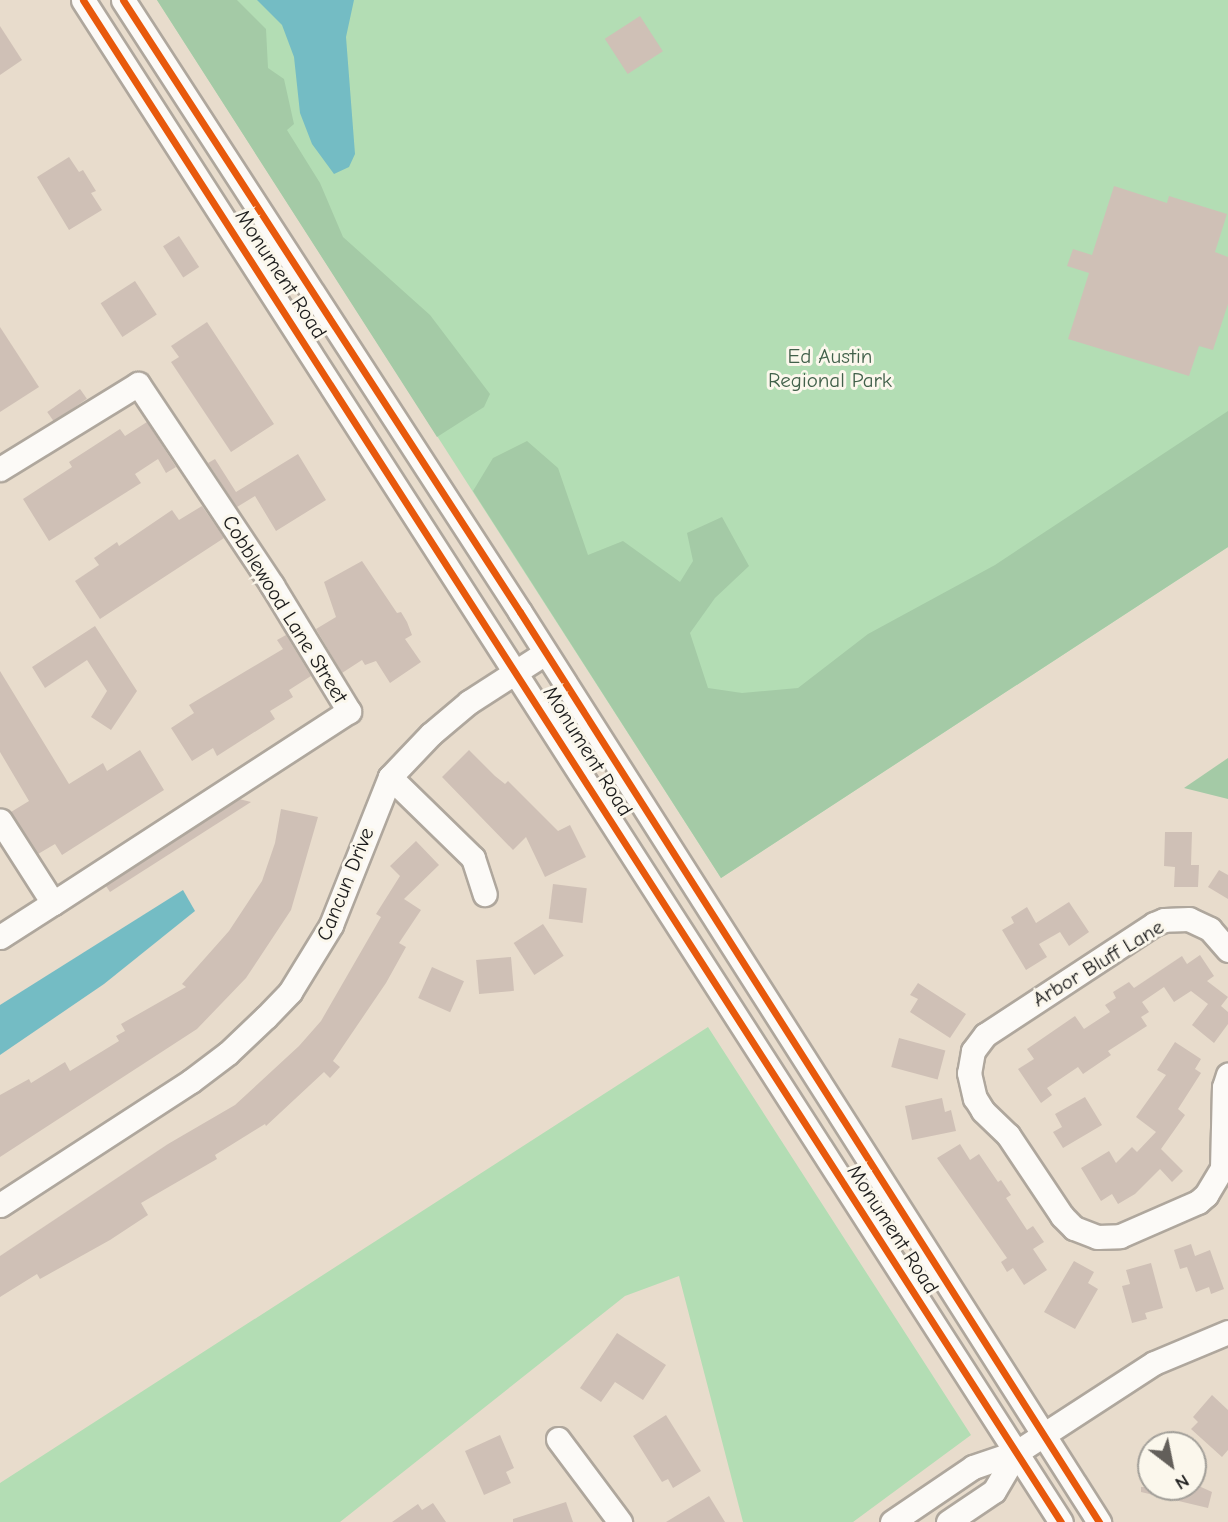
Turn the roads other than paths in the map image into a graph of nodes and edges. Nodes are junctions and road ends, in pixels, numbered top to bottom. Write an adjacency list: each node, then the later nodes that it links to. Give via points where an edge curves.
1 (83, 0): 4 (street, Monument Road)
2 (123, 0): 3 (street, Monument Road)
3 (230, 169): 4 (street); 6 (street, Monument Road)
4 (203, 186): 7 (street, Monument Road)
5 (0, 469): 11 (street, Cobblewood Lane Street, via 138,384 272,585 349,711)
6 (545, 653): 7 (street, Cancun Drive); 17 (street, Monument Road)
7 (516, 671): 8 (street, Cancun Drive, via 431,734); 19 (street, Monument Road)
8 (390, 777): 10 (street, via 473,858); 15 (street, Cancun Drive, via 331,925 290,992 200,1074)
9 (0, 820): 11 (street)
10 (485, 894)
11 (53, 903): 12 (street, Cobblewood Lane Street)
12 (0, 937)
13 (1228, 950): 14 (street, Arbor Bluff Lane, via 1210,929 1189,919 1164,920 995,1027 973,1051 969,1073 983,1111 1007,1135 1062,1216 1074,1228 1097,1237 1120,1236 1206,1195 1222,1168)
14 (1228, 1075)
15 (0, 1205)
16 (1228, 1332): 17 (street, via 1154,1363)
17 (1043, 1436): 19 (street); 24 (street, Monument Road)
18 (558, 1438): 20 (street)
19 (1017, 1452): 21 (street, via 973,1467); 22 (street, via 994,1491); 23 (street, Monument Road)
20 (620, 1522)
21 (892, 1522)
22 (948, 1522)
23 (1061, 1522)
24 (1099, 1522)

